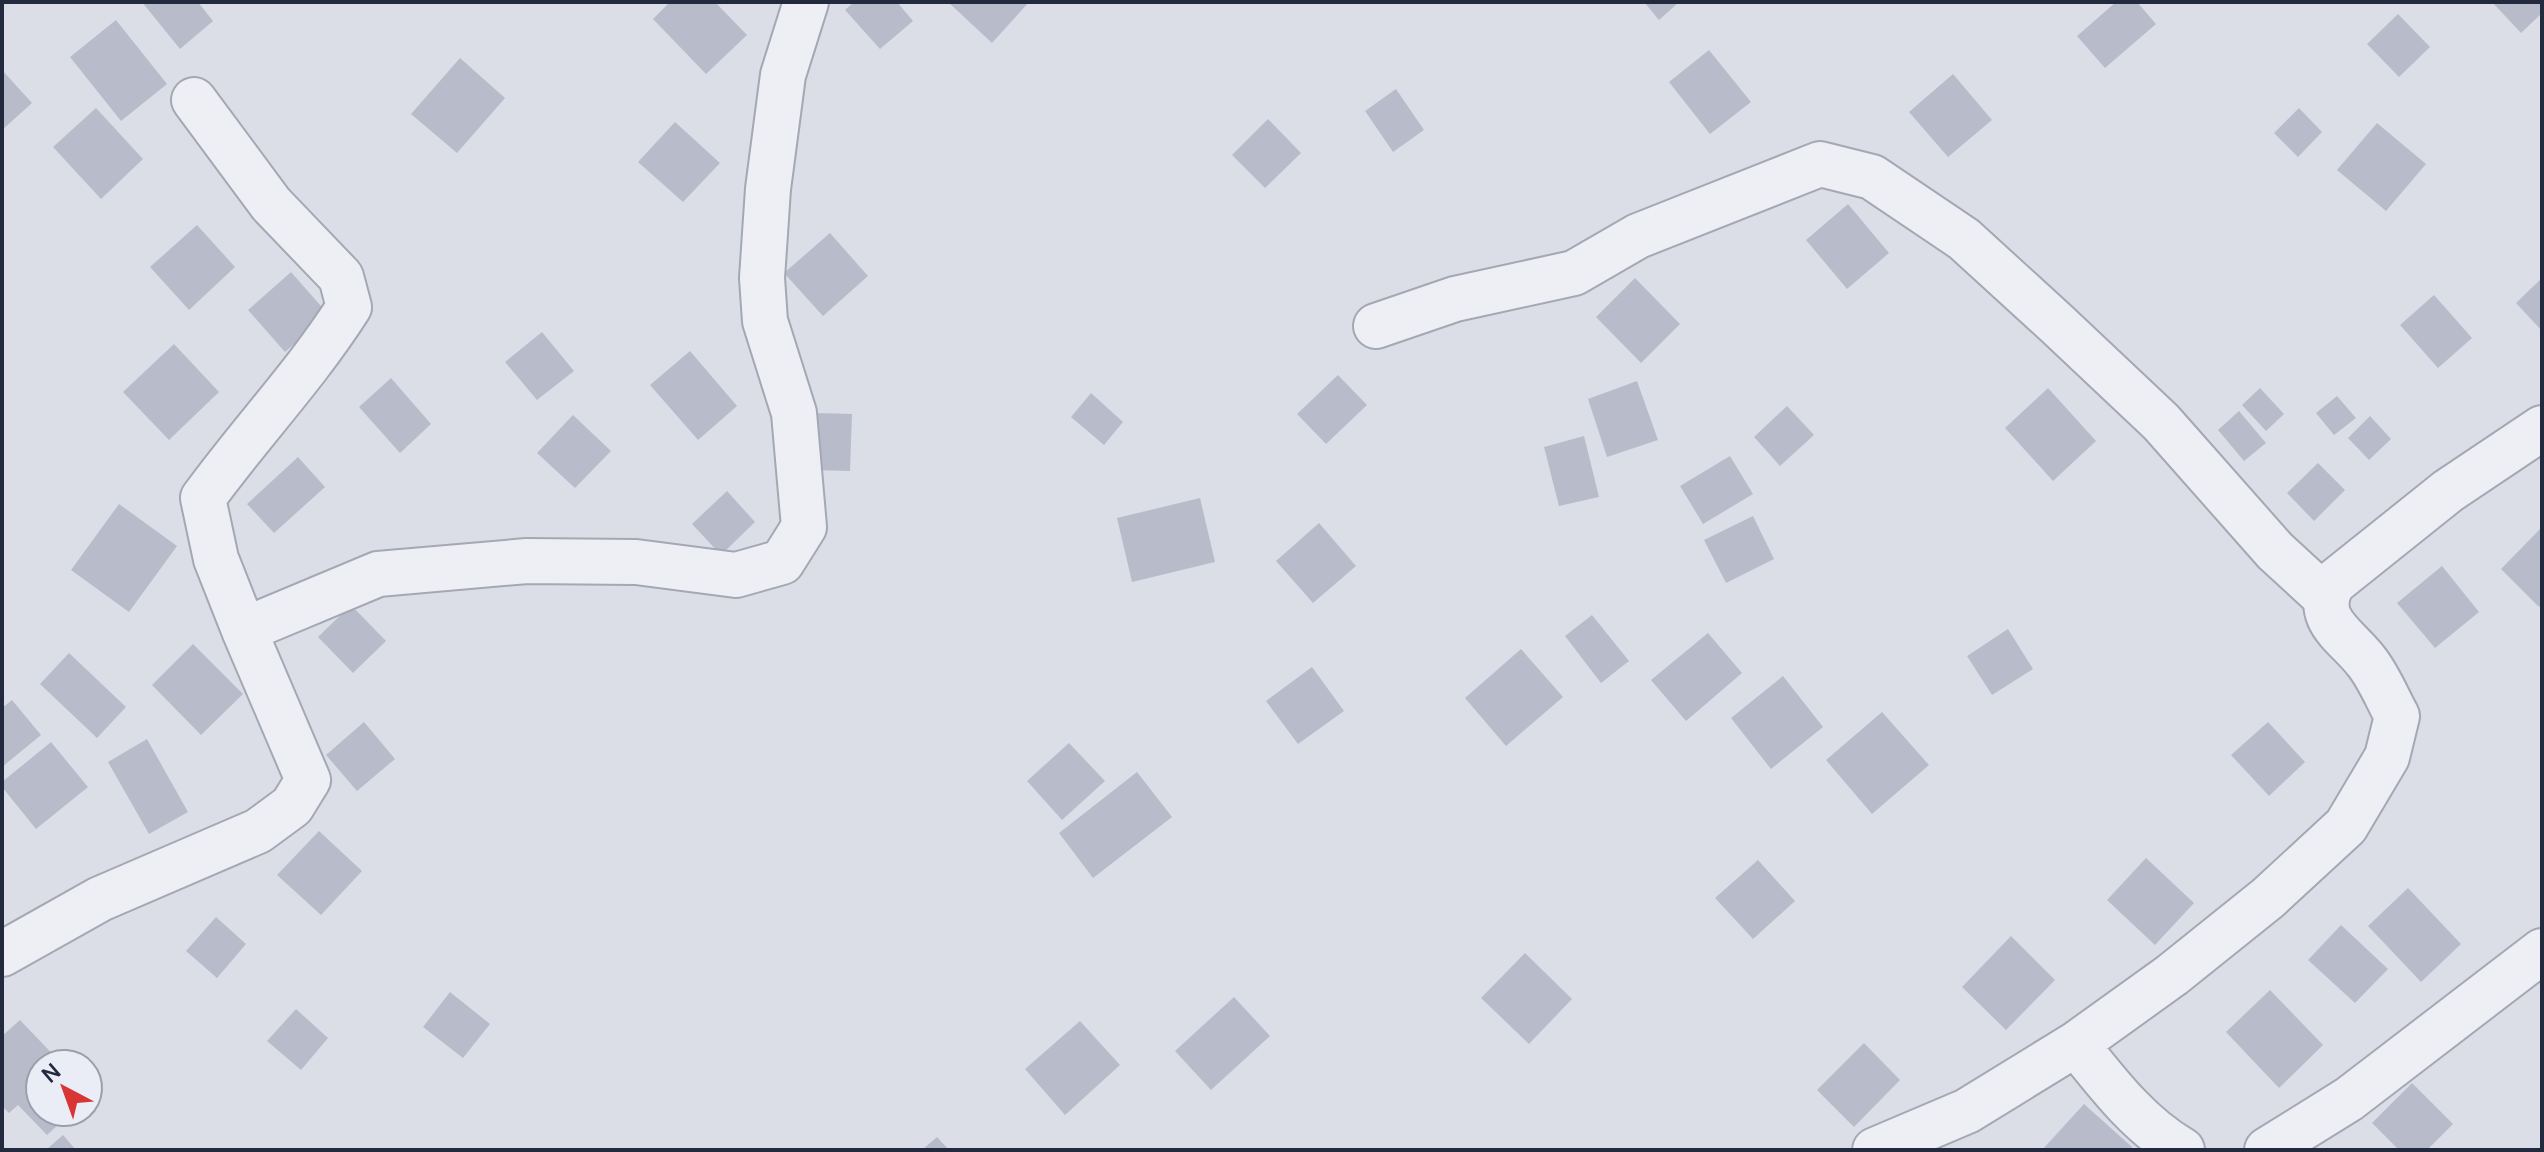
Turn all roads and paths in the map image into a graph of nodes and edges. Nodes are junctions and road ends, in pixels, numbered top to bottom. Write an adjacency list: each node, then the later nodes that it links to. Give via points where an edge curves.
1 (806, 2): 6 (street, via 783,75 762,278 765,321 794,413 804,527 782,562 736,575 636,562 527,561 378,574)
2 (194, 100): 6 (street, via 271,204 341,277 349,307 203,498 216,559)
3 (1376, 326): 5 (street, via 1455,299 1574,273 1638,236 1820,164 1872,177 1964,239 2056,323 2161,422 2275,551)
4 (2542, 428): 5 (street, via 2448,491 2333,583)
5 (2325, 597): 9 (street, via 2327,615 2368,663 2397,716 2387,757 2346,826 2172,975)
6 (244, 630): 8 (street, via 308,780 292,806 258,831 100,899)
7 (2542, 951): 12 (street, via 2349,1099)
8 (2, 954)
9 (2076, 1044): 10 (street, via 1967,1111); 11 (street, via 2125,1105)
10 (1875, 1150)
11 (2182, 1150)
12 (2267, 1150)

